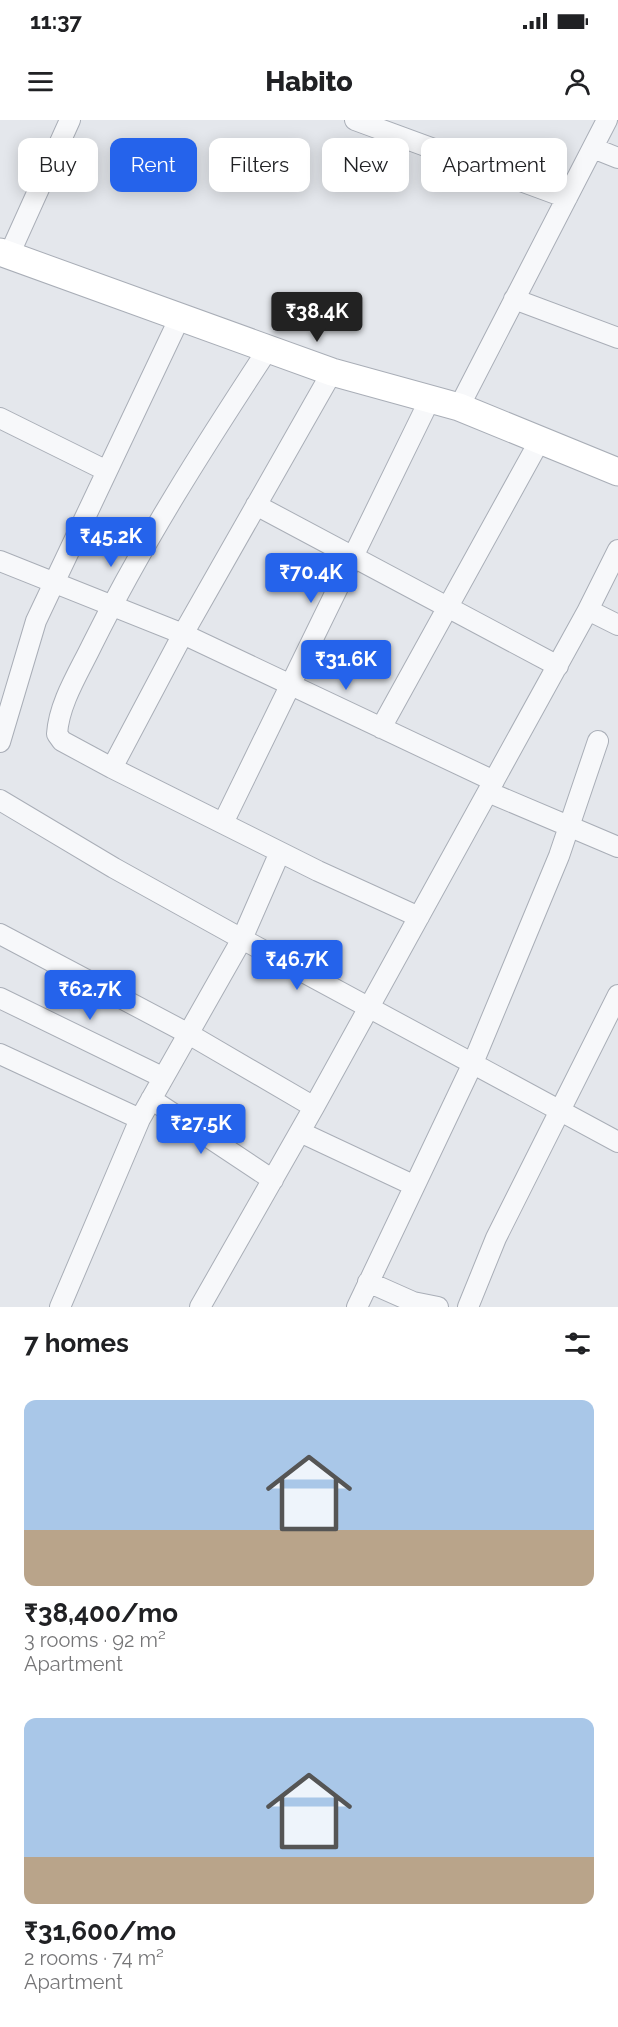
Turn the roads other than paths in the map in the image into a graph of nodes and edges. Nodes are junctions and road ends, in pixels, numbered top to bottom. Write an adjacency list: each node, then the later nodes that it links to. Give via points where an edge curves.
1 (70, 120): 7 (street)
2 (355, 120): 6 (street)
3 (607, 120): 4 (street)
4 (593, 148): 5 (street); 6 (street)
5 (618, 158)
6 (567, 198): 8 (street)
7 (4, 254): 9 (main road)
8 (514, 299): 10 (street); 14 (street)
9 (180, 317): 11 (main road); 17 (street)
10 (618, 338)
11 (268, 349): 12 (main road); 24 (street, via 197,457)
12 (332, 372): 13 (main road); 19 (street)
13 (430, 399): 14 (main road); 21 (street)
14 (459, 407): 16 (main road)
15 (0, 418): 17 (street)
16 (540, 440): 18 (main road); 25 (street)
17 (107, 471): 23 (street)
18 (618, 472)
19 (256, 505): 21 (street); 28 (street)
20 (618, 550): 26 (street)
21 (355, 556): 25 (street); 30 (street)
22 (0, 561): 23 (street)
23 (54, 584): 24 (street); 33 (street, via 36,621)
24 (111, 606): 28 (street); 34 (street, via 70,688 57,734 62,741)
25 (448, 606): 29 (street); 31 (street)
26 (588, 610): 27 (street); 29 (street)
27 (618, 625)
28 (183, 634): 30 (street); 34 (street)
29 (558, 666): 35 (street)
30 (292, 686): 31 (street); 37 (street)
31 (381, 728): 35 (street)
32 (598, 741): 38 (street)
33 (0, 742)
34 (112, 768): 37 (street)
35 (491, 787): 38 (street); 41 (street)
36 (0, 800): 43 (street)
37 (223, 823): 40 (street)
38 (569, 826): 39 (street); 49 (street)
39 (618, 847)
40 (280, 852): 41 (street); 43 (street)
41 (419, 917): 46 (street)
42 (0, 934): 47 (street)
43 (242, 939): 46 (street); 47 (street)
44 (0, 998): 50 (street)
45 (616, 1002): 53 (street)
46 (369, 1009): 49 (street); 52 (street)
47 (187, 1033): 50 (street); 52 (street)
48 (1, 1057): 54 (street)
49 (473, 1063): 53 (street); 58 (street)
50 (162, 1077): 51 (street)
51 (151, 1099): 54 (street); 57 (street)
52 (314, 1107): 55 (street)
53 (561, 1110): 56 (street); 65 (street, via 496,1238)
54 (140, 1119): 61 (street)
55 (300, 1132): 57 (street); 58 (street)
56 (618, 1142)
57 (273, 1180): 62 (street)
58 (413, 1185): 59 (street)
59 (368, 1282): 60 (street); 63 (street)
60 (412, 1304): 64 (street)
61 (60, 1307)
62 (200, 1307)
63 (357, 1307)
64 (438, 1307)
65 (468, 1307)

